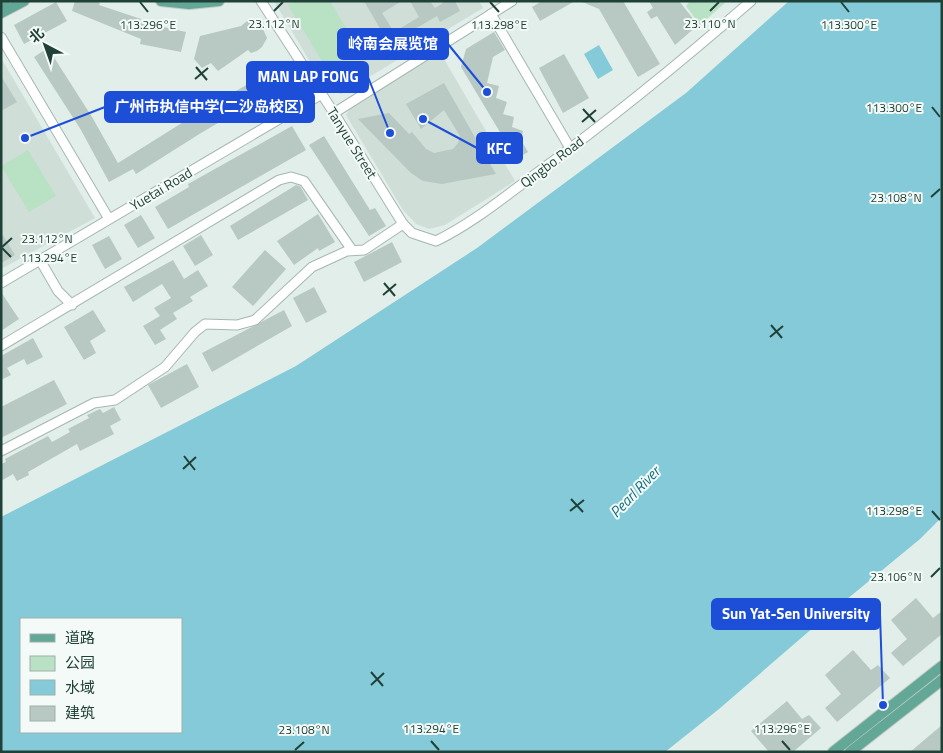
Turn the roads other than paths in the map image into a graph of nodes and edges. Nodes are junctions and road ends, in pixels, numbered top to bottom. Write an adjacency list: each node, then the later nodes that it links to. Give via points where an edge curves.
1 (5, 1): 8 (main road)
2 (24, 1): 9 (main road)
3 (160, 1): 4 (main road, via 188,4)
4 (219, 1)
5 (261, 1): 12 (street, Tanyue Street)
6 (512, 1): 10 (street)
7 (752, 1): 14 (street, Qingbo Road, via 688,57)
8 (1, 3)
9 (1, 13)
10 (492, 14): 13 (street); 14 (street)
11 (1, 37): 15 (street)
12 (320, 95): 13 (street, Tanyue Street); 15 (street, Yuetai Road)
13 (334, 113): 16 (street, Tanyue Street)
14 (570, 148): 17 (street, Qingbo Road, via 458,230 436,241)
15 (109, 219): 19 (street, Yuetai Road)
16 (402, 224): 17 (street, Tanyue Street); 18 (street, via 364,250)
17 (412, 233)
18 (352, 250): 21 (street, via 304,181 291,177 279,180); 23 (street, via 312,267 255,320 237,325 204,324 165,367 115,400 94,403)
19 (40, 260): 20 (street, Yuetai Road); 21 (street, via 58,291)
20 (1, 283)
21 (72, 304): 22 (street)
22 (1, 346)
23 (1, 451)
24 (942, 666): 26 (main road)
25 (942, 680): 27 (main road)
26 (842, 745): 28 (main road); 29 (main road)
27 (857, 748): 30 (main road)
28 (827, 752)
29 (833, 752)
30 (850, 752)

